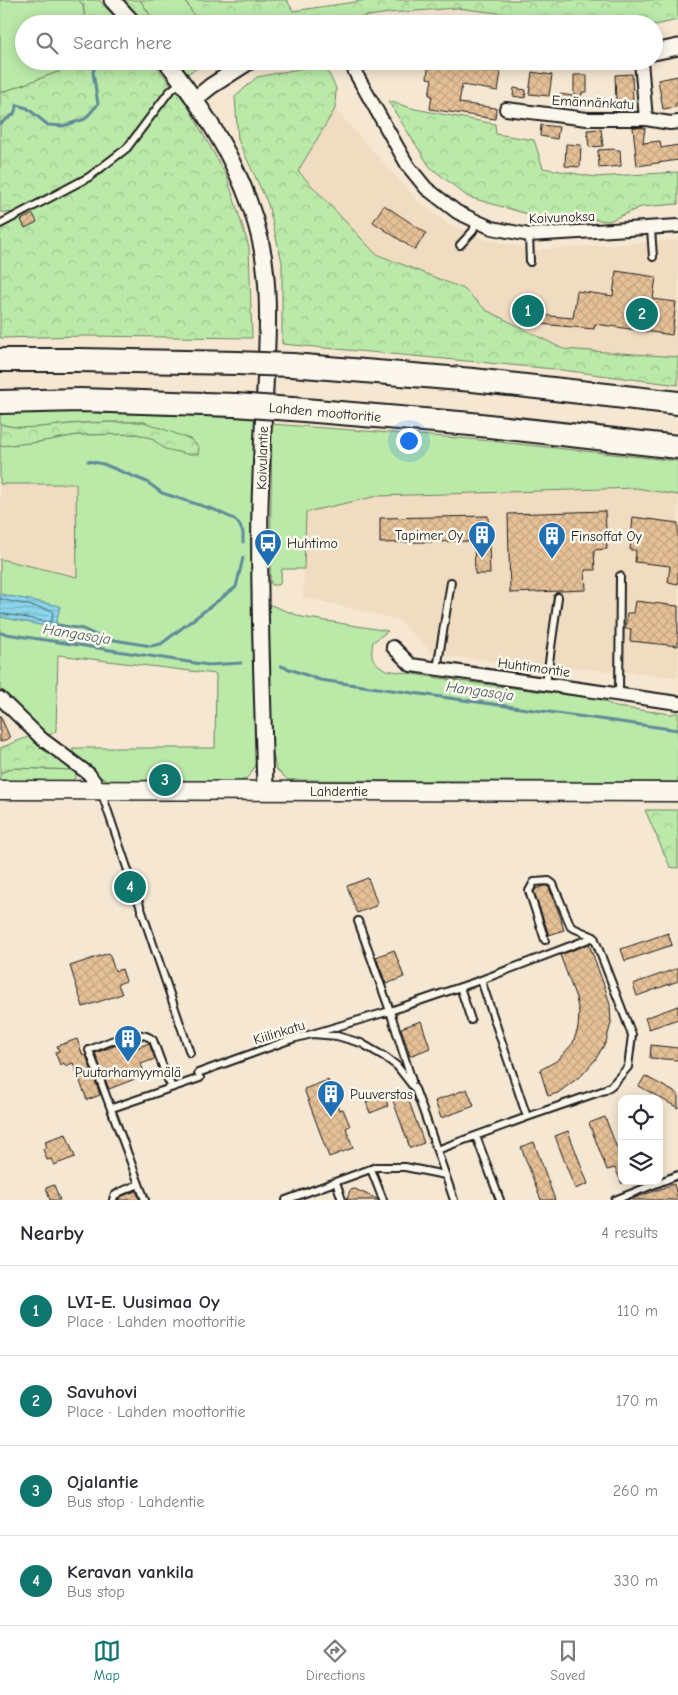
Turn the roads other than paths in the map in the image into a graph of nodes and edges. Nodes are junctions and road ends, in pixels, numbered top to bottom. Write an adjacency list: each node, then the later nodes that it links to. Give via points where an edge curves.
1 (112, 0): 2 (street)
2 (126, 15)
3 (678, 47): 4 (street)
4 (663, 50)
5 (173, 70): 9 (street, Koivulantie)
6 (236, 70): 10 (street)
7 (354, 70): 14 (street, Koivunoksa, via 408,166 426,188 457,212)
8 (642, 70): 12 (street)
9 (182, 81): 10 (street, Koivulantie); 15 (lane, via 169,92 128,148 89,177)
10 (195, 99): 37 (street, Koivulantie, via 234,169 250,209 264,260 268,339 260,507 260,591)
11 (506, 109): 12 (street, Emännänkatu, via 588,120)
12 (646, 119): 13 (street, Emännänkatu)
13 (678, 122)
14 (476, 221): 18 (street, Koivunoksa, via 492,228); 19 (lane, via 473,231)
15 (0, 224)
16 (678, 226): 17 (street, Koivunoksa)
17 (651, 229): 18 (street, Koivunoksa); 20 (lane)
18 (529, 235): 21 (lane)
19 (460, 245)
20 (653, 257)
21 (530, 262)
22 (0, 360): 24 (highway, bridge, via 292,365 473,380)
23 (0, 402): 25 (highway, Lahden moottoritie, bridge, via 80,400 236,405 471,424)
24 (678, 403)
25 (678, 447)
26 (620, 576): 32 (lane)
27 (450, 582): 30 (lane)
28 (558, 597): 31 (lane)
29 (394, 647): 30 (street, Huhtimontie, via 411,665)
30 (437, 669): 31 (street, Huhtimontie)
31 (546, 684): 32 (street, Huhtimontie)
32 (618, 695): 34 (street, Huhtimontie)
33 (0, 698): 36 (street, via 42,739 89,774)
34 (678, 703)
35 (0, 790): 36 (main road, Lahdentie)
36 (100, 790): 37 (main road, Lahdentie); 47 (lane)
37 (265, 791): 38 (main road, Lahdentie)
38 (678, 792)
39 (358, 921): 44 (lane)
40 (594, 937): 41 (lane, via 571,927 553,884 549,881 534,882 529,891); 42 (lane); 51 (lane, via 632,1035 628,1067 605,1090)
41 (545, 940)
42 (481, 980): 43 (lane); 51 (lane)
43 (460, 987): 44 (lane); 45 (lane)
44 (390, 1011): 46 (lane); 49 (lane)
45 (471, 1020)
46 (312, 1034): 48 (lane, Kiilinkatu); 49 (lane, Kiilinkatu, via 337,1036 361,1043 397,1066)
47 (190, 1053)
48 (172, 1087): 50 (lane, Kiilinkatu); 50 (lane, via 153,1040 148,1036 130,1035 89,1050)
49 (415, 1090): 53 (lane, Kiilinkatu)
50 (112, 1108): 58 (lane)
51 (527, 1116): 52 (lane)
52 (476, 1136): 53 (lane); 65 (lane)
53 (437, 1150): 55 (lane, Kiilinkatu)
54 (371, 1169): 55 (lane, via 405,1167); 57 (lane); 63 (lane)
55 (445, 1175): 64 (lane, Kiilinkatu)
56 (678, 1176): 66 (lane)
57 (336, 1182): 61 (lane); 62 (lane)
58 (139, 1184): 59 (lane, via 120,1192); 60 (lane)
59 (113, 1200)
60 (145, 1200)
61 (286, 1200)
62 (342, 1200)
63 (382, 1200)
64 (454, 1200)
65 (500, 1200)
66 (615, 1200)

